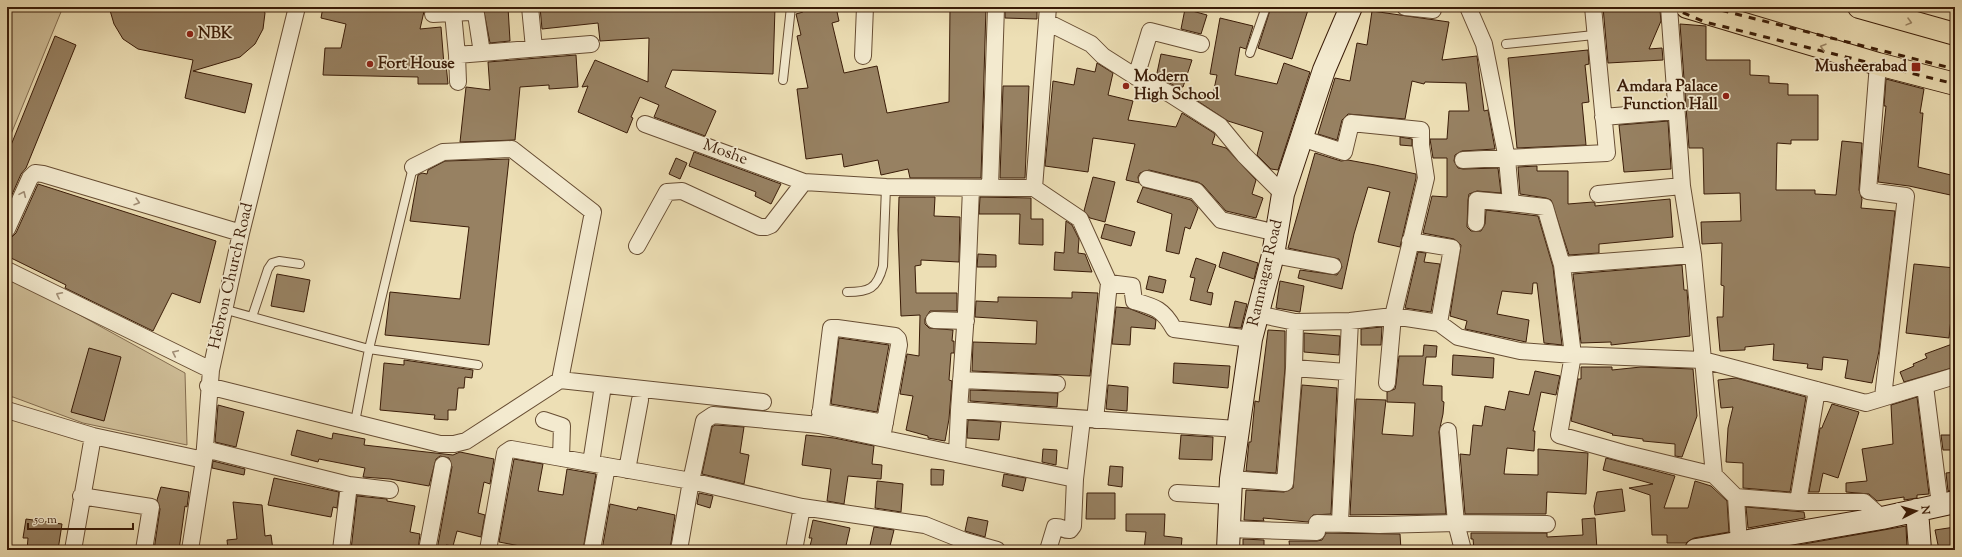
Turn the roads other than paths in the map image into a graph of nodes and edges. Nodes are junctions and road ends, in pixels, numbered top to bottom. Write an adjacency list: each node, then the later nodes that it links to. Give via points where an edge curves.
1 (297, 7): 52 (street, Hebron Church Road)
2 (530, 7): 23 (street)
3 (791, 7): 30 (lane)
4 (865, 7): 27 (street)
5 (996, 7): 44 (street)
6 (1266, 7): 25 (lane)
7 (1351, 7): 36 (main road, Ramnagar Road, via 1324,70)
8 (1405, 7): 14 (street)
9 (1468, 7): 37 (street, via 1484,44)
10 (1593, 7): 19 (street)
11 (1669, 7): 33 (street)
12 (1687, 7): 28 (main road, one-way to 12)
13 (1858, 7): 18 (main road, one-way to 18)
14 (1433, 10)
15 (453, 13): 16 (street); 24 (street, via 476,14); 26 (street)
16 (433, 14)
17 (1048, 14): 29 (street, via 1091,44 1103,56); 46 (street)
18 (1955, 34)
19 (1594, 35): 22 (lane); 34 (street)
20 (591, 44): 23 (street)
21 (1201, 44): 29 (street, via 1150,31)
22 (1506, 44)
23 (534, 48): 24 (street)
24 (482, 53): 26 (street)
25 (1250, 53)
26 (457, 55): 31 (street)
27 (863, 56)
28 (1878, 64): 32 (main road); 90 (street, via 1868,191 1906,196)
29 (1136, 77): 47 (street, via 1170,94 1220,126 1244,155)
30 (783, 80)
31 (458, 82)
32 (1955, 84)
33 (1676, 111): 34 (street); 42 (street)
34 (1603, 117): 37 (street, via 1607,153)
35 (645, 124): 41 (street, Moshe)
36 (1301, 138): 47 (main road, Ramnagar Road); 54 (street, via 1344,152 1351,123 1421,130 1426,178)
37 (1507, 159): 38 (street); 49 (street)
38 (1463, 160)
39 (414, 167): 74 (lane); 82 (street, via 443,152 512,149 593,212)
40 (1147, 179): 53 (street, via 1196,191 1221,220)
41 (804, 182): 43 (street, Moshe); 55 (street, via 771,225 766,227 760,227 682,192 667,192)
42 (1682, 186): 48 (street); 57 (street)
43 (886, 187): 45 (street, Moshe); 63 (lane, via 883,266 880,276 876,283 864,292)
44 (990, 187): 45 (street, Moshe); 46 (street, Moshe)
45 (971, 188): 69 (street)
46 (1034, 188): 62 (street, via 1080,219)
47 (1283, 194): 53 (main road, Ramnagar Road)
48 (1598, 194)
49 (1511, 203): 50 (street, via 1477,200); 59 (street, via 1545,207)
50 (1476, 223)
51 (7, 229): 52 (street, one-way to 52, via 30,178 35,174 43,174)
52 (241, 233): 64 (street, Hebron Church Road)
53 (1276, 233): 56 (main road, Ramnagar Road)
54 (1410, 241): 66 (street); 72 (street, via 1452,248)
55 (636, 246)
56 (1273, 255): 60 (street); 65 (main road, Ramnagar Road)
57 (1693, 255): 59 (street); 76 (street)
58 (300, 264): 67 (lane, via 279,261 272,263)
59 (1562, 265): 75 (street)
60 (1333, 266)
61 (7, 270): 79 (street, one-way to 61)
62 (1109, 283): 73 (street, via 1132,286 1134,301 1157,308 1174,329); 96 (street)
63 (847, 292)
64 (223, 309): 67 (lane); 79 (street, Hebron Church Road)
65 (1257, 314): 71 (street); 73 (main road, Ramnagar Road)
66 (1393, 316): 70 (street); 72 (street); 84 (street)
67 (252, 317): 74 (lane)
68 (934, 320): 69 (street)
69 (966, 321): 83 (street)
70 (1350, 321): 71 (street); 80 (street)
71 (1295, 322): 78 (street)
72 (1439, 323): 75 (street, via 1458,337 1520,351)
73 (1251, 339): 99 (main road, Ramnagar Road)
74 (369, 348): 77 (lane); 98 (lane)
75 (1573, 356): 76 (street); 110 (street, via 1559,434 1623,453)
76 (1703, 360): 88 (street); 110 (street)
77 (478, 365)
78 (1294, 368): 80 (street); 114 (street, via 1285,483)
79 (210, 370): 86 (street, Hebron Church Road)
80 (1346, 372): 124 (street)
81 (1955, 376): 87 (street)
82 (560, 380): 92 (street); 98 (street, via 466,442 440,444)
83 (961, 380): 85 (street); 94 (street)
84 (1387, 383)
85 (1057, 384)
86 (208, 386): 98 (street); 104 (street, Hebron Church Road)
87 (1925, 386): 90 (street); 120 (street)
88 (1817, 390): 90 (street, via 1866,403); 119 (street)
89 (602, 392): 106 (street)
90 (1883, 397)
91 (640, 400): 109 (street)
92 (763, 402)
93 (7, 410): 102 (street)
94 (959, 410): 96 (street); 103 (street)
95 (819, 418): 100 (street); 100 (street, via 831,328 895,336 899,345); 112 (street, via 709,416 704,421)
96 (1088, 419): 99 (street); 111 (street)
97 (544, 420): 105 (street, via 562,426)
98 (355, 422)
99 (1237, 430): 114 (main road, Ramnagar Road)
100 (883, 431): 103 (street)
101 (1448, 431): 125 (street)
102 (93, 436): 104 (street); 117 (street)
103 (957, 454): 111 (street)
104 (204, 455): 113 (street); 133 (street, Hebron Church Road)
105 (561, 458): 106 (street); 136 (street, via 511,449 507,451)
106 (591, 463): 108 (street)
107 (443, 465): 135 (street)
108 (607, 466): 109 (street); 137 (street)
109 (627, 470): 112 (street)
110 (1714, 475): 118 (street)
111 (1075, 479): 141 (street, via 1073,526 1070,530 1061,526 1055,527)
112 (691, 482): 121 (street); 138 (street)
113 (349, 484): 115 (street); 134 (street)
114 (1230, 487): 116 (street); 127 (main road, Ramnagar Road)
115 (390, 490)
116 (1177, 493)
117 (81, 496): 131 (street); 132 (street, via 151,507)
118 (1736, 497): 119 (street); 130 (street)
119 (1798, 502): 123 (street, via 1864,502)
120 (1948, 503): 122 (main road)
121 (802, 507): 129 (street, via 925,525); 139 (street)
122 (1917, 510): 123 (main road); 144 (main road)
123 (1882, 518): 128 (main road)
124 (1340, 522): 125 (street, via 1380,525); 127 (street, via 1317,523 1317,532)
125 (1456, 523): 126 (street); 142 (street)
126 (1547, 524)
127 (1227, 540)
128 (1764, 544): 130 (main road)
129 (964, 546): 140 (street)
130 (1728, 547): 143 (main road)
131 (73, 550)
132 (144, 550)
133 (190, 550)
134 (341, 550)
135 (426, 550)
136 (488, 550)
137 (592, 550)
138 (679, 550)
139 (794, 550)
140 (997, 550)
141 (1048, 550)
142 (1463, 550)
143 (1696, 550)
144 (1920, 550)

